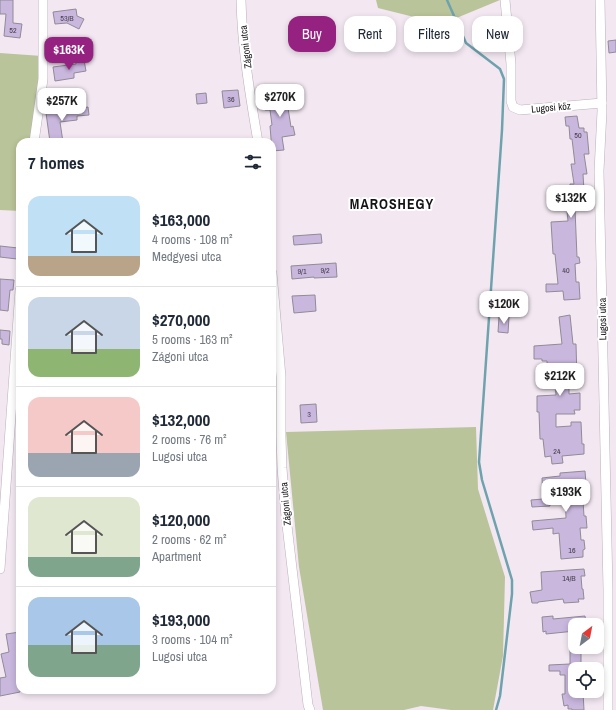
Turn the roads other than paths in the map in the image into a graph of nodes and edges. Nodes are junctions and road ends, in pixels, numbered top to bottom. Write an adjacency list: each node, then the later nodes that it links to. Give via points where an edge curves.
1 (43, 0): 6 (street, via 43,79)
2 (241, 0): 7 (street, Zágoni utca)
3 (505, 0): 5 (street, Lugosi köz, via 513,107 520,110)
4 (600, 0): 5 (street, Lugosi utca)
5 (602, 103): 12 (street, Lugosi utca, via 599,171 608,589)
6 (35, 138)
7 (257, 138)
8 (276, 319): 11 (street, Zágoni utca, via 281,377 280,437 284,490)
9 (16, 346): 10 (street)
10 (0, 569)
11 (310, 710)
12 (608, 710)

